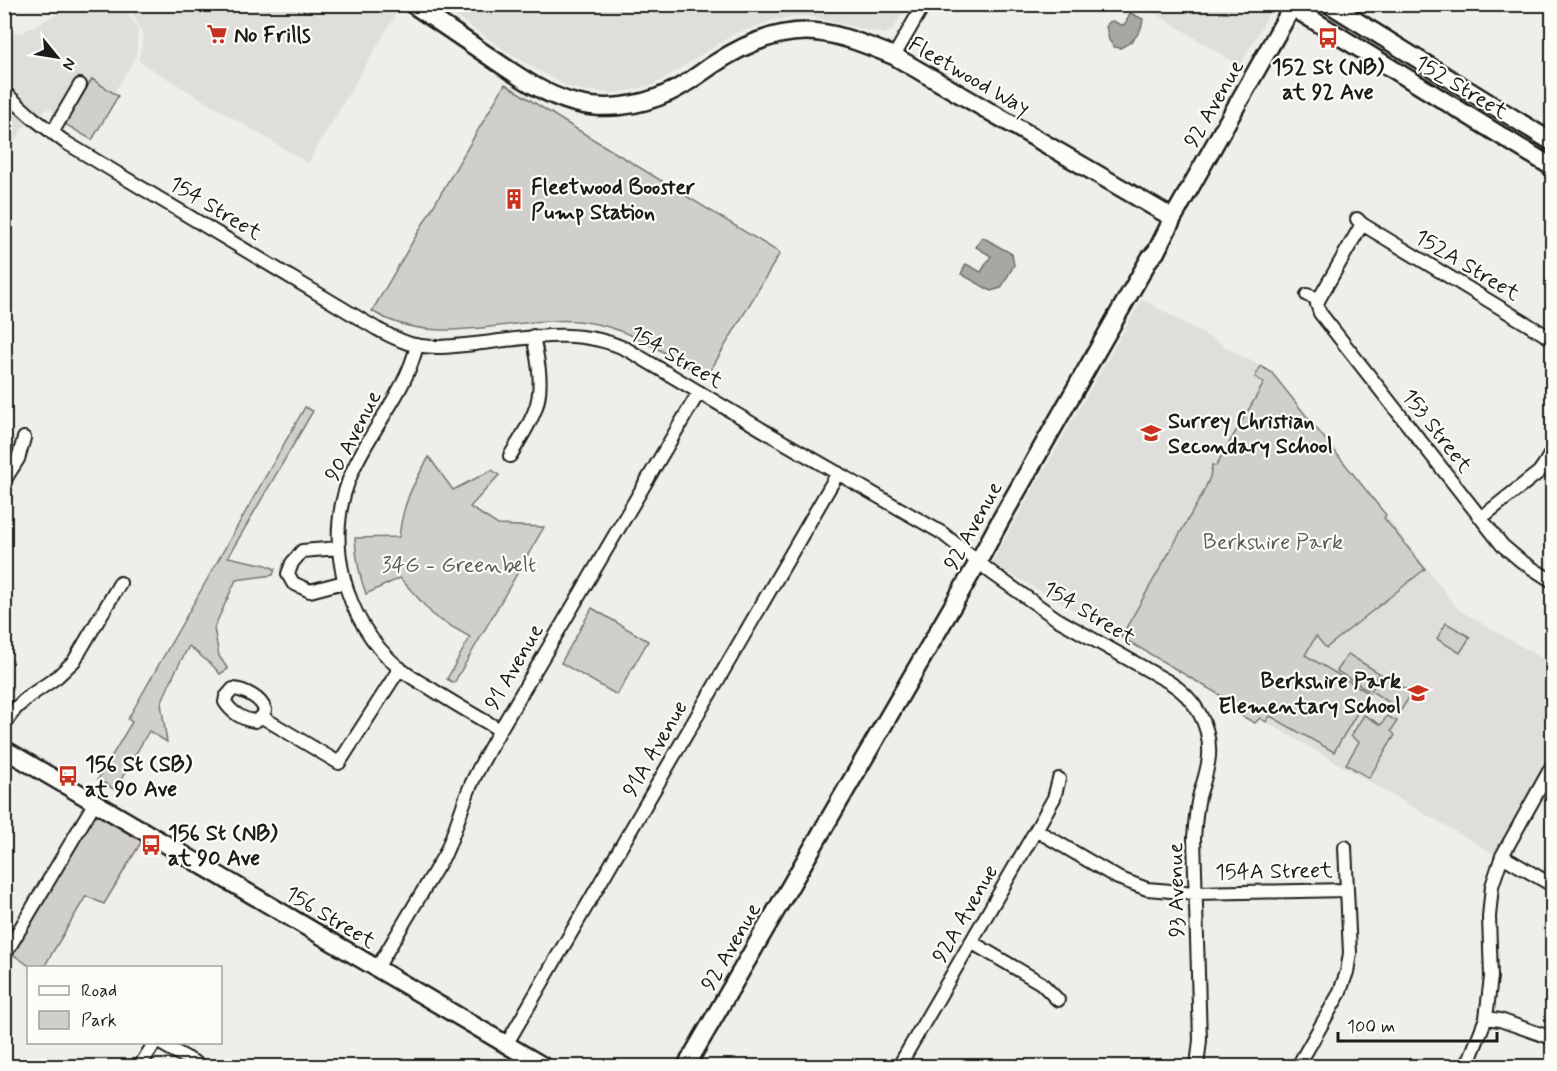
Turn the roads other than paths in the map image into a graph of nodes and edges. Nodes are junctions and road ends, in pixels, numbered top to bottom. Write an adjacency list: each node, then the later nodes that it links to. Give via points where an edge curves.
1 (412, 4): 5 (street, Fleetwood Way, via 546,93 593,106 629,105 659,97 739,48 790,33 833,35)
2 (924, 4): 5 (street)
3 (1329, 4): 9 (street, 152 Street)
4 (1291, 6): 10 (street, 152 Street); 11 (street, 92 Avenue)
5 (894, 56): 11 (street, Fleetwood Way)
6 (80, 85): 8 (street)
7 (4, 92): 8 (street, 154 Street)
8 (52, 133): 15 (street, 154 Street, via 377,328)
9 (1552, 141)
10 (1552, 167)
11 (1173, 218): 24 (street, 92 Avenue)
12 (1359, 222): 14 (street, 152A Street); 22 (street, 153 Street, via 1313,297 1320,313)
13 (533, 336): 15 (street, 154 Street, via 449,347); 16 (street, 154 Street, via 574,335 608,341); 19 (street, via 539,395)
14 (1552, 339)
15 (417, 345): 23 (street, 90 Avenue, via 406,377 349,478 340,513)
16 (699, 392): 20 (street, 154 Street); 32 (street, 91 Avenue)
17 (24, 438): 21 (street, via 18,459)
18 (1552, 451): 22 (street, via 1539,472)
19 (510, 456)
20 (838, 473): 24 (street, 154 Street, via 942,533); 51 (street, 91A Avenue)
21 (4, 481)
22 (1481, 518): 25 (street, 153 Street, via 1511,554)
23 (339, 548): 26 (street, 90 Avenue); 26 (street, via 302,551 288,574 293,583 310,591)
24 (978, 562): 29 (street, 154 Street, via 1057,619 1176,686); 55 (street, 92 Avenue)
25 (1552, 581)
26 (344, 582): 28 (street, 90 Avenue, via 370,635)
27 (120, 583): 31 (street, via 74,661 28,697)
28 (400, 668): 30 (street, via 339,764); 32 (street, 90 Avenue)
29 (1201, 716): 42 (street, 93 Avenue, via 1207,730 1209,757 1195,818)
30 (262, 717)
31 (4, 724)
32 (500, 730): 45 (street, 91 Avenue, via 477,770 445,854)
33 (4, 748): 36 (street, 156 Street)
34 (1552, 766): 39 (street)
35 (1059, 779): 37 (street, 92A Avenue, via 1054,798)
36 (95, 802): 44 (street); 45 (street, 156 Street)
37 (1036, 830): 42 (street, 154A Street, via 1131,884); 43 (street, 92A Avenue)
38 (1345, 847): 41 (street)
39 (1502, 856): 40 (street); 47 (street, via 1490,906 1491,977)
40 (1552, 885)
41 (1347, 890): 42 (street, 154A Street); 58 (street, via 1347,972 1339,994)
42 (1195, 893): 57 (street, 93 Avenue, via 1200,1028)
43 (971, 942): 46 (street, via 1041,983); 56 (street, 92A Avenue)
44 (5, 953)
45 (377, 968): 51 (street, 156 Street)
46 (1058, 1000)
47 (1486, 1018): 48 (street); 59 (street)
48 (1546, 1036)
49 (155, 1044): 52 (street)
50 (160, 1044): 53 (street)
51 (506, 1045): 54 (street, 156 Street)
52 (140, 1066)
53 (201, 1066)
54 (543, 1066)
55 (686, 1066)
56 (899, 1066)
57 (1197, 1066)
58 (1298, 1066)
59 (1466, 1066)

